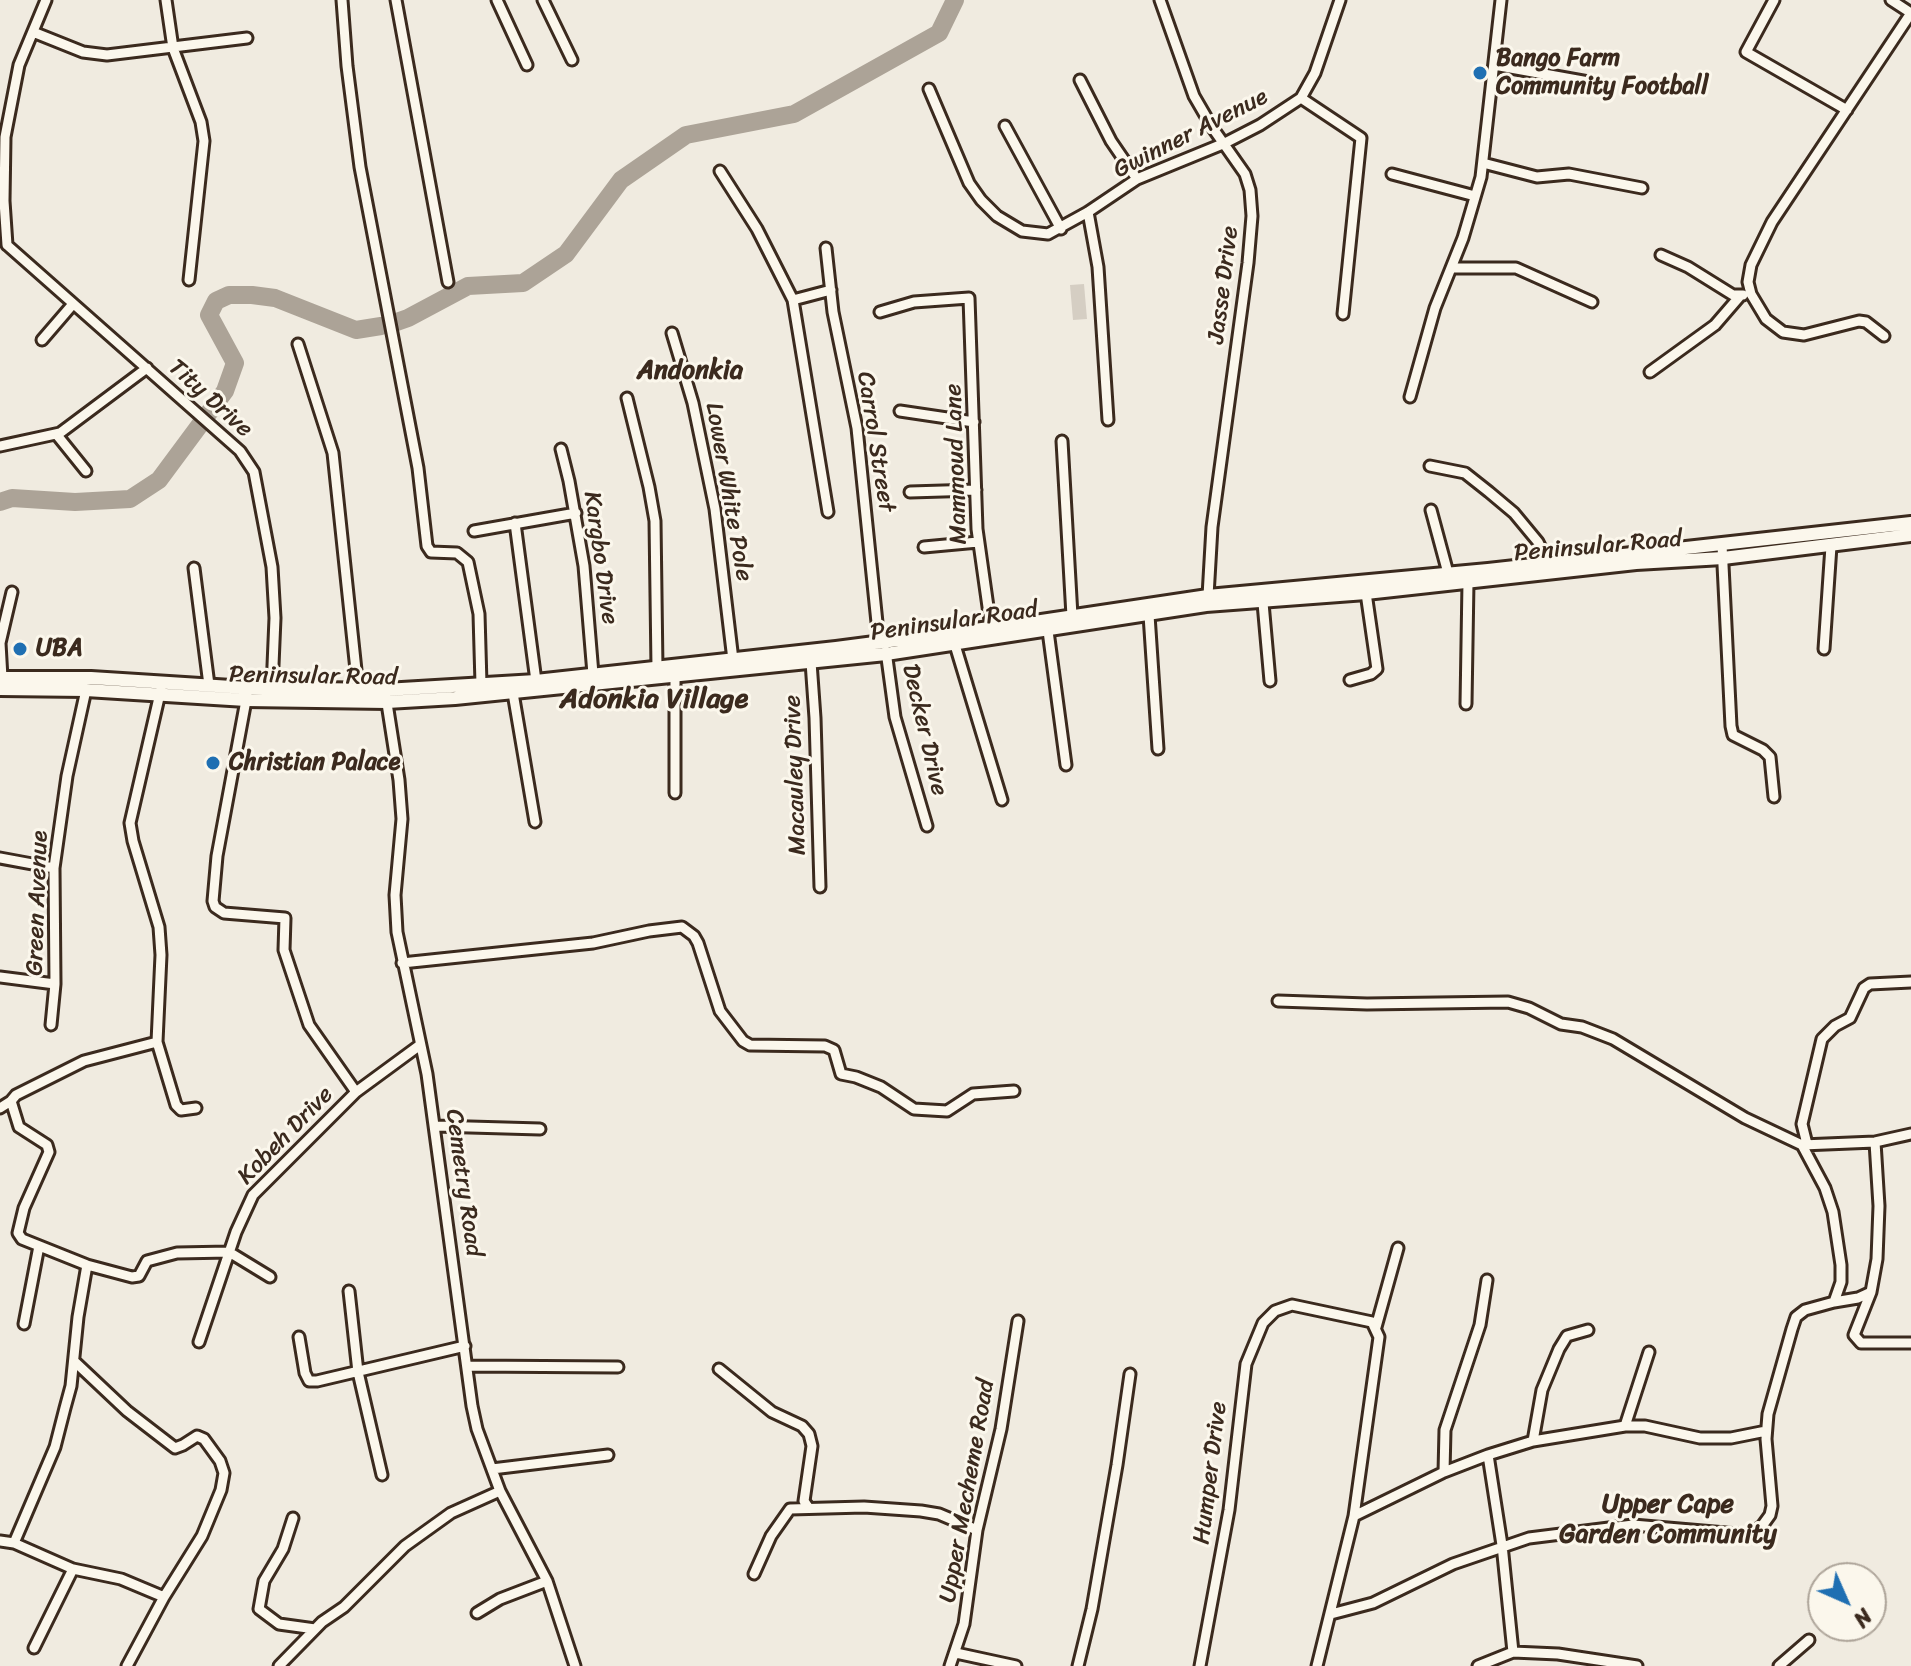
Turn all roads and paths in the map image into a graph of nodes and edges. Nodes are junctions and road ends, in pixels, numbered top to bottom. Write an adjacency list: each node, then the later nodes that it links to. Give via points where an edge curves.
1 (46, 0): 13 (street)
2 (166, 0): 15 (street)
3 (342, 0): 101 (street, via 360,167 418,468 427,546 436,553 457,553 468,562 479,614)
4 (396, 0): 39 (street)
5 (497, 0): 17 (street)
6 (543, 0): 16 (street)
7 (1160, 0): 25 (street, Jasse Drive, via 1194,96)
8 (1340, 0): 22 (street, Gwinner Avenue)
9 (1501, 0): 18 (street)
10 (1774, 0): 23 (street, via 1746,52)
11 (1891, 0): 12 (street)
12 (1911, 13): 23 (street)
13 (33, 32): 15 (street, via 95,55); 34 (street, via 19,65 5,137)
14 (247, 38): 15 (street)
15 (173, 48): 38 (street, via 204,141)
16 (572, 60)
17 (527, 65)
18 (1494, 65): 20 (street); 26 (street)
19 (1080, 80): 29 (street)
20 (1594, 83)
21 (929, 89): 33 (street, Gwinner Avenue, via 981,200 1022,231 1048,234)
22 (1301, 98): 25 (street, Gwinner Avenue); 46 (street, via 1361,138)
23 (1847, 110): 41 (street, via 1772,222 1751,265)
24 (1005, 126): 33 (street)
25 (1225, 143): 29 (street, Gwinner Avenue); 83 (street, Jasse Drive, via 1245,174 1252,216)
26 (1483, 163): 30 (street, via 1537,177 1569,174); 31 (street)
27 (720, 171): 42 (street)
28 (1392, 174): 31 (street)
29 (1137, 179): 32 (street, Gwinner Avenue)
30 (1642, 188)
31 (1475, 196): 37 (street)
32 (1088, 212): 33 (street, Gwinner Avenue); 56 (street, via 1098,267)
33 (1061, 229)
34 (4, 244): 44 (street, Tity Drive)
35 (826, 248): 40 (street, Carrol Street)
36 (1661, 255): 41 (street, via 1733,295)
37 (1451, 268): 43 (street, via 1516,268); 53 (street)
38 (189, 280)
39 (448, 282)
40 (831, 290): 42 (street); 90 (street, Carrol Street, via 857,428)
41 (1745, 295): 48 (street, via 1783,332 1804,335 1859,321); 52 (street, via 1715,325)
42 (793, 300): 67 (street)
43 (1592, 302)
44 (73, 304): 49 (street); 51 (street, Tity Drive)
45 (880, 312): 57 (street, Mammoud Lane, via 914,302 969,298)
46 (1343, 314)
47 (672, 333): 92 (street, Lower White Pole, via 715,509)
48 (1884, 336)
49 (42, 340)
50 (298, 344): 105 (street, via 333,453)
51 (147, 368): 58 (street); 104 (street, Tity Drive, via 240,451 254,472 272,567)
52 (1650, 372)
53 (1410, 397)
54 (627, 398): 94 (street, via 655,521)
55 (900, 411): 57 (street)
56 (1108, 420)
57 (974, 422): 64 (street, Mammoud Lane)
58 (57, 435): 60 (street); 63 (street)
59 (1062, 441): 86 (street)
60 (0, 446)
61 (561, 449): 68 (street, Kargbo Drive)
62 (1430, 466): 77 (street, via 1465,473 1477,482 1514,513)
63 (86, 471)
64 (976, 490): 65 (street); 73 (street, Mammoud Lane)
65 (910, 492)
66 (1431, 510): 79 (street)
67 (828, 512)
68 (576, 513): 69 (street); 95 (street, Kargbo Drive)
69 (515, 523): 71 (street); 98 (street)
70 (1911, 523): 76 (main road, Peninsular Road)
71 (474, 531)
72 (1911, 535): 74 (main road, Peninsular Road)
73 (978, 542): 75 (street); 87 (street, Mammoud Lane)
74 (1831, 546): 76 (main road, Peninsular Road); 91 (street)
75 (924, 547)
76 (1722, 552): 77 (main road, Peninsular Road); 80 (main road, Peninsular Road); 114 (street, via 1731,726 1733,735 1770,757)
77 (1548, 562): 79 (main road, Peninsular Road)
78 (194, 568): 102 (street)
79 (1448, 573): 83 (main road, Peninsular Road)
80 (1468, 582): 82 (main road, Peninsular Road); 110 (street)
81 (12, 592): 100 (street, via 0,643)
82 (1366, 593): 84 (main road, Peninsular Road); 97 (street, via 1377,669)
83 (1208, 596): 86 (main road, Peninsular Road)
84 (1263, 603): 85 (main road, Peninsular Road); 99 (street)
85 (1149, 615): 88 (main road, Peninsular Road); 111 (street)
86 (1072, 616): 87 (main road, Peninsular Road)
87 (991, 628): 90 (main road, Peninsular Road)
88 (1048, 631): 89 (main road, Peninsular Road); 112 (street)
89 (955, 645): 90 (main road, Peninsular Road); 115 (street)
90 (883, 646): 92 (main road, Peninsular Road); 93 (main road, Peninsular Road); 117 (street, Decker Drive, via 899,735)
91 (1824, 649)
92 (733, 660): 94 (main road, Peninsular Road)
93 (811, 662): 96 (main road, Peninsular Road); 120 (street, Macauley Drive)
94 (657, 668): 95 (main road, Peninsular Road)
95 (593, 674): 98 (main road, Peninsular Road)
96 (675, 676): 107 (main road, Peninsular Road); 113 (street)
97 (1350, 680)
98 (536, 681): 101 (main road, Peninsular Road)
99 (1270, 681)
100 (1, 682): 103 (main road, Peninsular Road, via 91,678); 106 (main road, Peninsular Road)
101 (481, 684): 109 (main road, Peninsular Road)
102 (209, 685): 103 (main road, Peninsular Road); 108 (main road, Peninsular Road)
103 (161, 689): 106 (main road, Peninsular Road); 108 (main road, Peninsular Road); 127 (street, via 130,823 159,927)
104 (272, 689): 105 (main road, Peninsular Road); 108 (main road, Peninsular Road)
105 (358, 689): 109 (main road, Peninsular Road)
106 (86, 690): 119 (street, Green Avenue)
107 (513, 693): 109 (main road, Peninsular Road); 116 (street)
108 (247, 694): 109 (main road, Peninsular Road); 130 (street, via 213,901 224,913 285,918 284,950 309,1025)
109 (386, 696): 121 (street, Cemetry Road, via 402,819 395,895)
110 (1466, 704)
111 (1158, 749)
112 (1066, 765)
113 (675, 793)
114 (1774, 797)
115 (1002, 800)
116 (535, 822)
117 (927, 826)
118 (0, 858): 119 (street)
119 (54, 868): 124 (street, Green Avenue)
120 (820, 887)
121 (402, 963): 128 (street, Cemetry Road); 129 (street, via 593,943 682,927 698,943 720,1011 750,1045 825,1046 834,1050 841,1074 881,1087 914,1109 947,1111 973,1094)
122 (0, 977): 124 (street)
123 (1911, 982): 137 (street, via 1870,984 1850,1018 1822,1039 1802,1124)
124 (55, 984): 126 (street, Green Avenue)
125 (1278, 1001): 137 (street, via 1508,1002 1613,1039 1745,1118)
126 (51, 1025)
127 (157, 1042): 131 (street, via 84,1061 25,1089); 132 (street, via 176,1105 181,1110)
128 (420, 1045): 130 (street, Kobeh Drive); 133 (street, Cemetry Road)
129 (1014, 1091)
130 (356, 1092): 140 (street, Kobeh Drive, via 253,1195)
131 (5, 1105): 138 (street, via 19,1127 47,1145 49,1152 18,1226 22,1239)
132 (196, 1108)
133 (435, 1126): 134 (street); 154 (street, Cemetry Road)
134 (540, 1129)
135 (1911, 1134): 136 (street)
136 (1875, 1142): 137 (street); 145 (street, via 1879,1206)
137 (1804, 1144): 146 (street, via 1833,1212 1841,1265)
138 (39, 1246): 141 (street); 148 (street)
139 (1398, 1248): 149 (street)
140 (229, 1252): 141 (street, via 177,1253 147,1261 139,1276 132,1277); 142 (street); 152 (street, Kobeh Drive)
141 (87, 1265): 156 (street)
142 (270, 1277)
143 (1487, 1280): 168 (street, via 1480,1325 1445,1430)
144 (349, 1291): 160 (street)
145 (1871, 1292): 146 (street); 153 (street, via 1856,1341)
146 (1834, 1302): 163 (street, via 1796,1317)
147 (1018, 1321): 174 (street, Upper Mecheme Road, via 1001,1429)
148 (24, 1324)
149 (1376, 1327): 172 (street, via 1379,1337); 195 (street, Humper Drive, via 1362,1319 1292,1305 1263,1323 1246,1364 1229,1510)
150 (1588, 1330): 164 (street, via 1567,1336 1550,1367)
151 (299, 1337): 160 (street, via 309,1381)
152 (199, 1342)
153 (1911, 1343)
154 (465, 1346): 157 (street, Cemetry Road); 160 (street)
155 (1649, 1352): 162 (street)
156 (74, 1361): 176 (street, via 55,1447); 181 (street, via 175,1448 197,1436 212,1447 222,1465 221,1490 202,1536)
157 (468, 1366): 158 (street); 167 (street, Cemetry Road, via 477,1429)
158 (618, 1367)
159 (719, 1369): 171 (street, via 809,1434 804,1501)
160 (358, 1372): 169 (street)
161 (1130, 1374): 194 (street)
162 (1625, 1426): 163 (street, via 1700,1438); 164 (street)
163 (1766, 1431): 177 (street, via 1772,1506 1762,1526 1749,1535 1633,1525)
164 (1533, 1441): 166 (street)
165 (608, 1455): 167 (street)
166 (1488, 1455): 168 (street); 177 (street)
167 (492, 1469): 170 (street, Cemetry Road)
168 (1444, 1472): 172 (street)
169 (382, 1475)
170 (500, 1491): 180 (street, Cemetry Road); 184 (street, via 470,1503 405,1546)
171 (808, 1507): 174 (street, via 921,1511); 179 (street, via 790,1509)
172 (1354, 1516): 183 (street)
173 (293, 1518): 184 (street, via 264,1581 259,1609 279,1624)
174 (977, 1530): 188 (street, Upper Mecheme Road)
175 (0, 1541): 176 (street)
176 (14, 1543): 178 (street)
177 (1502, 1545): 183 (street, via 1373,1603); 187 (street)
178 (73, 1569): 181 (street, via 107,1575); 186 (street)
179 (754, 1574)
180 (547, 1581): 182 (street); 191 (street, Cemetry Road)
181 (164, 1597): 189 (street)
182 (477, 1613)
183 (1331, 1614): 196 (street)
184 (315, 1629): 190 (street)
185 (1807, 1642): 199 (street)
186 (34, 1648)
187 (1513, 1652): 197 (street); 198 (street)
188 (956, 1653): 192 (street, Upper Mecheme Road); 193 (street)
189 (127, 1666)
190 (279, 1666)
191 (575, 1666)
192 (950, 1666)
193 (1016, 1666)
194 (1078, 1666)
195 (1200, 1666)
196 (1317, 1666)
197 (1478, 1666)
198 (1637, 1666)
199 (1779, 1666)

